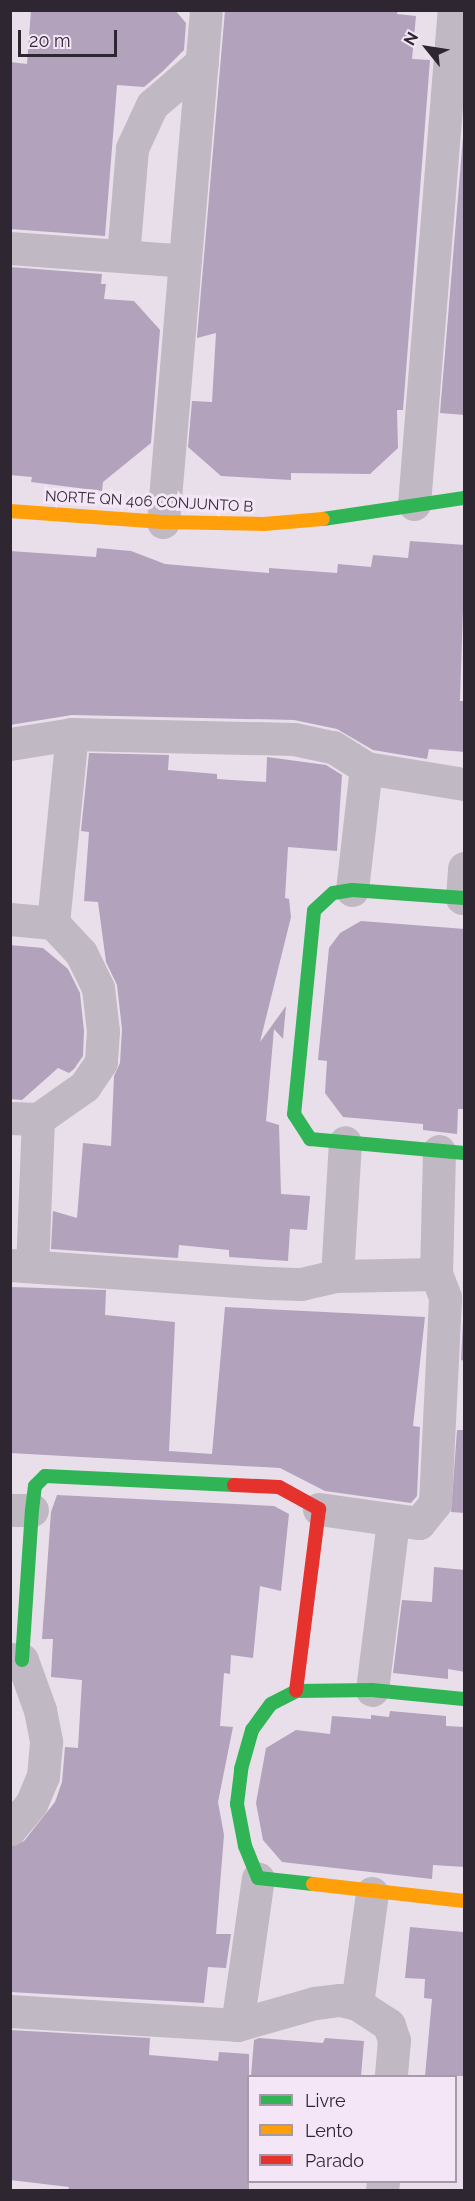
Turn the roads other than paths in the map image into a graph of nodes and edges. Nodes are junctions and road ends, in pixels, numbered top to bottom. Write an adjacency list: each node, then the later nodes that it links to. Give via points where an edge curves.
1 (206, 10): 3 (street)
2 (454, 10): 8 (street)
3 (202, 62): 5 (street, via 152,105 132,148); 6 (street)
4 (10, 248): 5 (street)
5 (123, 256): 6 (street)
6 (185, 261): 10 (street)
7 (465, 498): 8 (street, NORTE QN 406 CONJUNTO B)
8 (414, 504): 10 (street, NORTE QN 406 CONJUNTO B, via 346,517 264,524)
9 (10, 511): 10 (street, NORTE QN 406 CONJUNTO B)
10 (163, 522)
11 (72, 734): 12 (street); 13 (street, via 294,739 333,747); 18 (street)
12 (10, 744)
13 (366, 768): 14 (street); 16 (street)
14 (465, 784)
15 (464, 888): 16 (street)
16 (352, 890): 20 (street, via 333,893 314,911 294,1114 310,1139)
17 (10, 919): 18 (street)
18 (53, 923): 19 (street, via 81,953 98,988 101,1062 85,1086)
19 (24, 1119): 22 (street)
20 (345, 1142): 21 (street); 24 (street)
21 (452, 1152): 23 (street)
22 (21, 1265): 24 (street, via 269,1283 301,1284)
23 (436, 1275): 24 (street); 27 (street, via 445,1297 435,1503 419,1523)
24 (337, 1276)
25 (319, 1509): 26 (street, via 279,1487 45,1476); 27 (street); 30 (street)
26 (21, 1510): 28 (street)
27 (393, 1522): 29 (street)
28 (16, 1659): 32 (street, via 40,1710 46,1742 43,1776 31,1804)
29 (372, 1690): 30 (street); 31 (street)
30 (296, 1691): 33 (street, via 271,1704 252,1730 241,1769 237,1804 245,1846)
31 (465, 1699)
32 (10, 1829)
33 (258, 1878): 34 (street); 38 (street)
34 (372, 1893): 35 (street); 36 (street)
35 (465, 1901)
36 (357, 2004): 38 (street, via 340,2000 315,2003); 39 (street, via 389,2025 394,2040)
37 (10, 2011): 38 (street)
38 (237, 2025)
39 (391, 2075)

